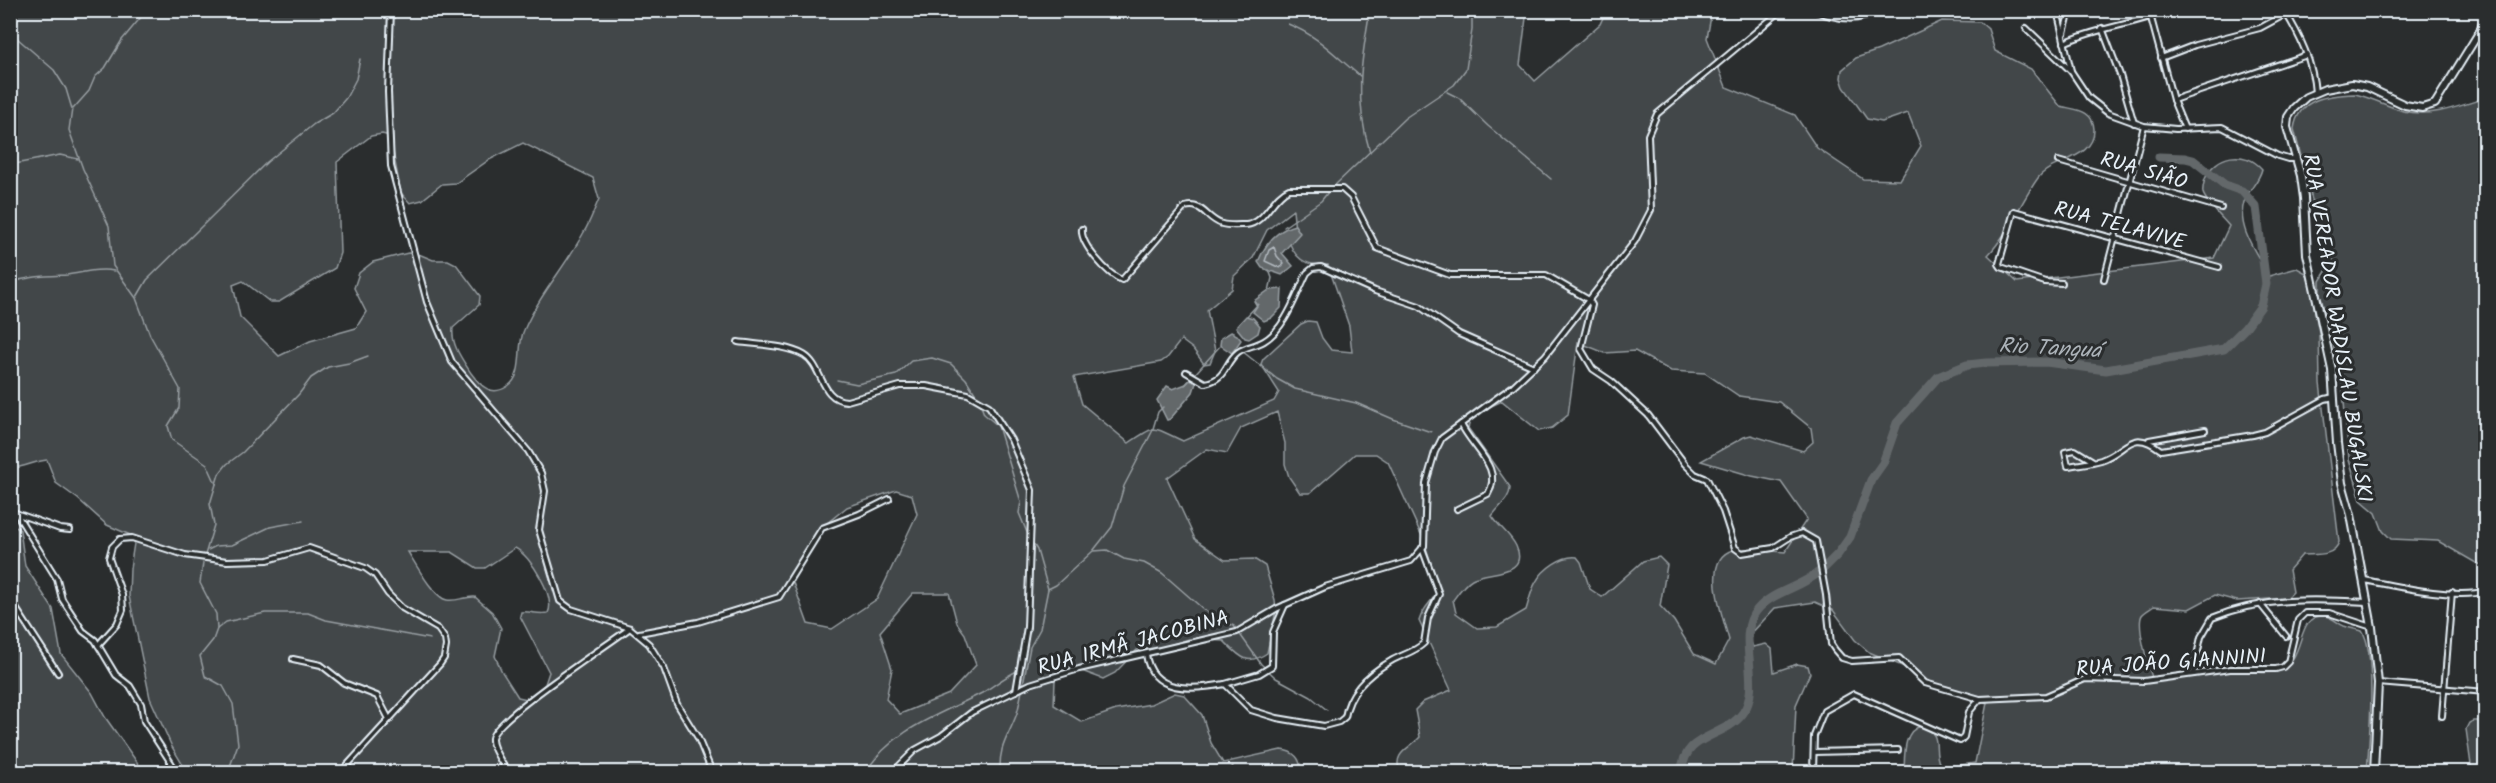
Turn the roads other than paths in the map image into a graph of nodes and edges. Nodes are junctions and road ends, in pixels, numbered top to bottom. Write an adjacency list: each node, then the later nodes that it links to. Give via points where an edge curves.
1 (391, 10): 56 (street, via 391,166 427,302 452,362 528,451 541,473 545,491 539,530 560,601 571,609)
2 (1782, 10): 33 (street, via 1657,114 1648,135 1651,210 1635,241)
3 (1813, 10): 4 (street, via 1851,20)
4 (1884, 10)
5 (2057, 10): 14 (street)
6 (2070, 10): 14 (street)
7 (2169, 10): 10 (street)
8 (2285, 12): 16 (street); 17 (street, via 2260,28)
9 (2486, 13): 13 (main road, RUA VEREADOR WADISLAU BUGALSKI)
10 (2151, 18): 12 (street); 17 (street)
11 (2026, 28): 18 (street)
12 (2102, 28): 15 (street); 21 (street)
13 (2483, 32): 19 (main road, RUA VEREADOR WADISLAU BUGALSKI, via 2435,104 2422,108 2405,105 2352,84)
14 (2064, 34): 15 (street)
15 (2064, 43): 18 (street)
16 (2307, 55): 19 (street); 20 (street)
17 (2161, 58): 20 (street)
18 (2072, 71): 21 (street, via 2089,98 2108,113)
19 (2315, 94): 24 (main road, RUA VEREADOR WADISLAU BUGALSKI, via 2306,97 2288,117)
20 (2173, 100): 23 (street)
21 (2134, 123): 22 (street)
22 (2144, 126): 23 (street); 26 (street)
23 (2185, 129): 24 (street, via 2222,127 2278,156)
24 (2296, 159): 37 (main road, RUA VEREADOR WADISLAU BUGALSKI, via 2304,198 2307,254 2325,332)
25 (2058, 161): 26 (street, RUA SIÃO)
26 (2130, 180): 27 (street, RUA SIÃO); 29 (street)
27 (2221, 208)
28 (1082, 229): 33 (street, via 1083,240 1100,263 1122,279 1185,207 1199,207 1221,224 1248,225 1289,189 1342,189 1351,197 1377,248 1450,275 1546,275)
29 (2114, 239): 30 (street, RUA TELAVIVE); 31 (street); 32 (street, RUA TELAVIVE, via 2014,211 1999,264 2003,270)
30 (2219, 267)
31 (2104, 279)
32 (2062, 283)
33 (1589, 300): 35 (street); 69 (street, RUA JOÃO GIANNINI, via 1593,305 1581,349 1593,369 1648,415 1685,464 1707,479 1723,511 1734,548 1742,553 1773,548 1802,533 1810,536 1816,541 1831,644 1842,658 1899,658 1925,683)
34 (738, 342): 67 (street, via 806,356 828,392 839,400 900,386 926,386 968,394 989,406 1011,440 1032,490 1027,627)
35 (1534, 367): 36 (street, via 1459,333 1419,306 1321,267 1307,273 1274,332 1265,341 1237,353 1216,381 1205,383); 38 (street)
36 (1186, 372)
37 (2334, 397): 40 (street, via 2253,435 2161,450); 48 (main road, RUA VEREADOR WADISLAU BUGALSKI, via 2342,483)
38 (1461, 424): 43 (street, via 1466,437 1491,468 1493,481 1488,494); 47 (street, via 1442,438 1435,452 1426,483)
39 (2205, 430): 40 (street)
40 (2148, 440): 41 (street, via 2129,441)
41 (2093, 462): 41 (street, via 2075,450 2065,452 2068,466)
42 (889, 499): 57 (street, via 822,528 778,597 698,622)
43 (1457, 509)
44 (10, 512): 45 (street)
45 (16, 513): 46 (street); 59 (street, via 57,579 62,599 83,631)
46 (70, 530)
47 (1422, 548): 54 (street, RUA IRMÃ JACOBINA, via 1411,561 1324,587); 65 (street, via 1439,594 1428,618 1424,643 1389,662 1353,691 1339,722 1324,726 1251,710)
48 (2363, 580): 50 (street); 52 (main road, RUA VEREADOR WADISLAU BUGALSKI)
49 (2486, 591): 50 (street)
50 (2452, 592): 66 (street)
51 (10, 599): 62 (street)
52 (2367, 602): 53 (street, via 2321,599); 55 (main road, RUA VEREADOR WADISLAU BUGALSKI)
53 (2260, 604): 58 (street); 63 (street, via 2219,615 2208,622)
54 (1285, 605): 60 (street, RUA IRMÃ JACOBINA, via 1237,632); 65 (street, via 1273,632 1272,666)
55 (2372, 627): 63 (street, RUA JOÃO GIANNINI, via 2329,613 2305,613 2298,620 2293,647 2283,668); 64 (main road, RUA VEREADOR WADISLAU BUGALSKI)
56 (630, 628): 57 (street); 76 (street, via 495,731 494,747)
57 (638, 634): 77 (street, via 664,668 677,704 698,738)
58 (2286, 636)
59 (98, 645): 71 (street, via 117,624 123,610 109,558 120,539 132,538 185,555 227,561 268,560 314,548 370,571 398,604 432,624 445,639 446,652 440,664); 74 (street, via 116,675 130,686 141,704 144,721)
60 (1146, 654): 65 (street, via 1151,674 1162,682 1205,688); 67 (street, RUA IRMÃ JACOBINA, via 1051,677)
61 (293, 659): 71 (street, via 321,665 349,686 377,696)
62 (58, 673)
63 (2193, 674): 69 (street, RUA JOÃO GIANNINI, via 2144,681 2085,679 2046,696)
64 (2378, 683): 66 (street); 80 (main road, RUA VEREADOR WADISLAU BUGALSKI)
65 (1225, 684)
66 (2444, 689): 68 (street); 70 (street)
67 (1015, 692): 78 (street, RUA IRMÃ JACOBINA, via 972,712 915,750)
68 (2486, 692)
69 (1980, 699): 73 (street, via 1969,712 1960,741 1854,694 1824,711 1814,736)
70 (2442, 716)
71 (389, 719): 75 (street)
72 (1898, 750): 73 (street)
73 (1814, 752): 79 (street)
74 (177, 772)
75 (341, 772)
76 (507, 772)
77 (712, 772)
78 (893, 772)
79 (1814, 772)
80 (2374, 772)

